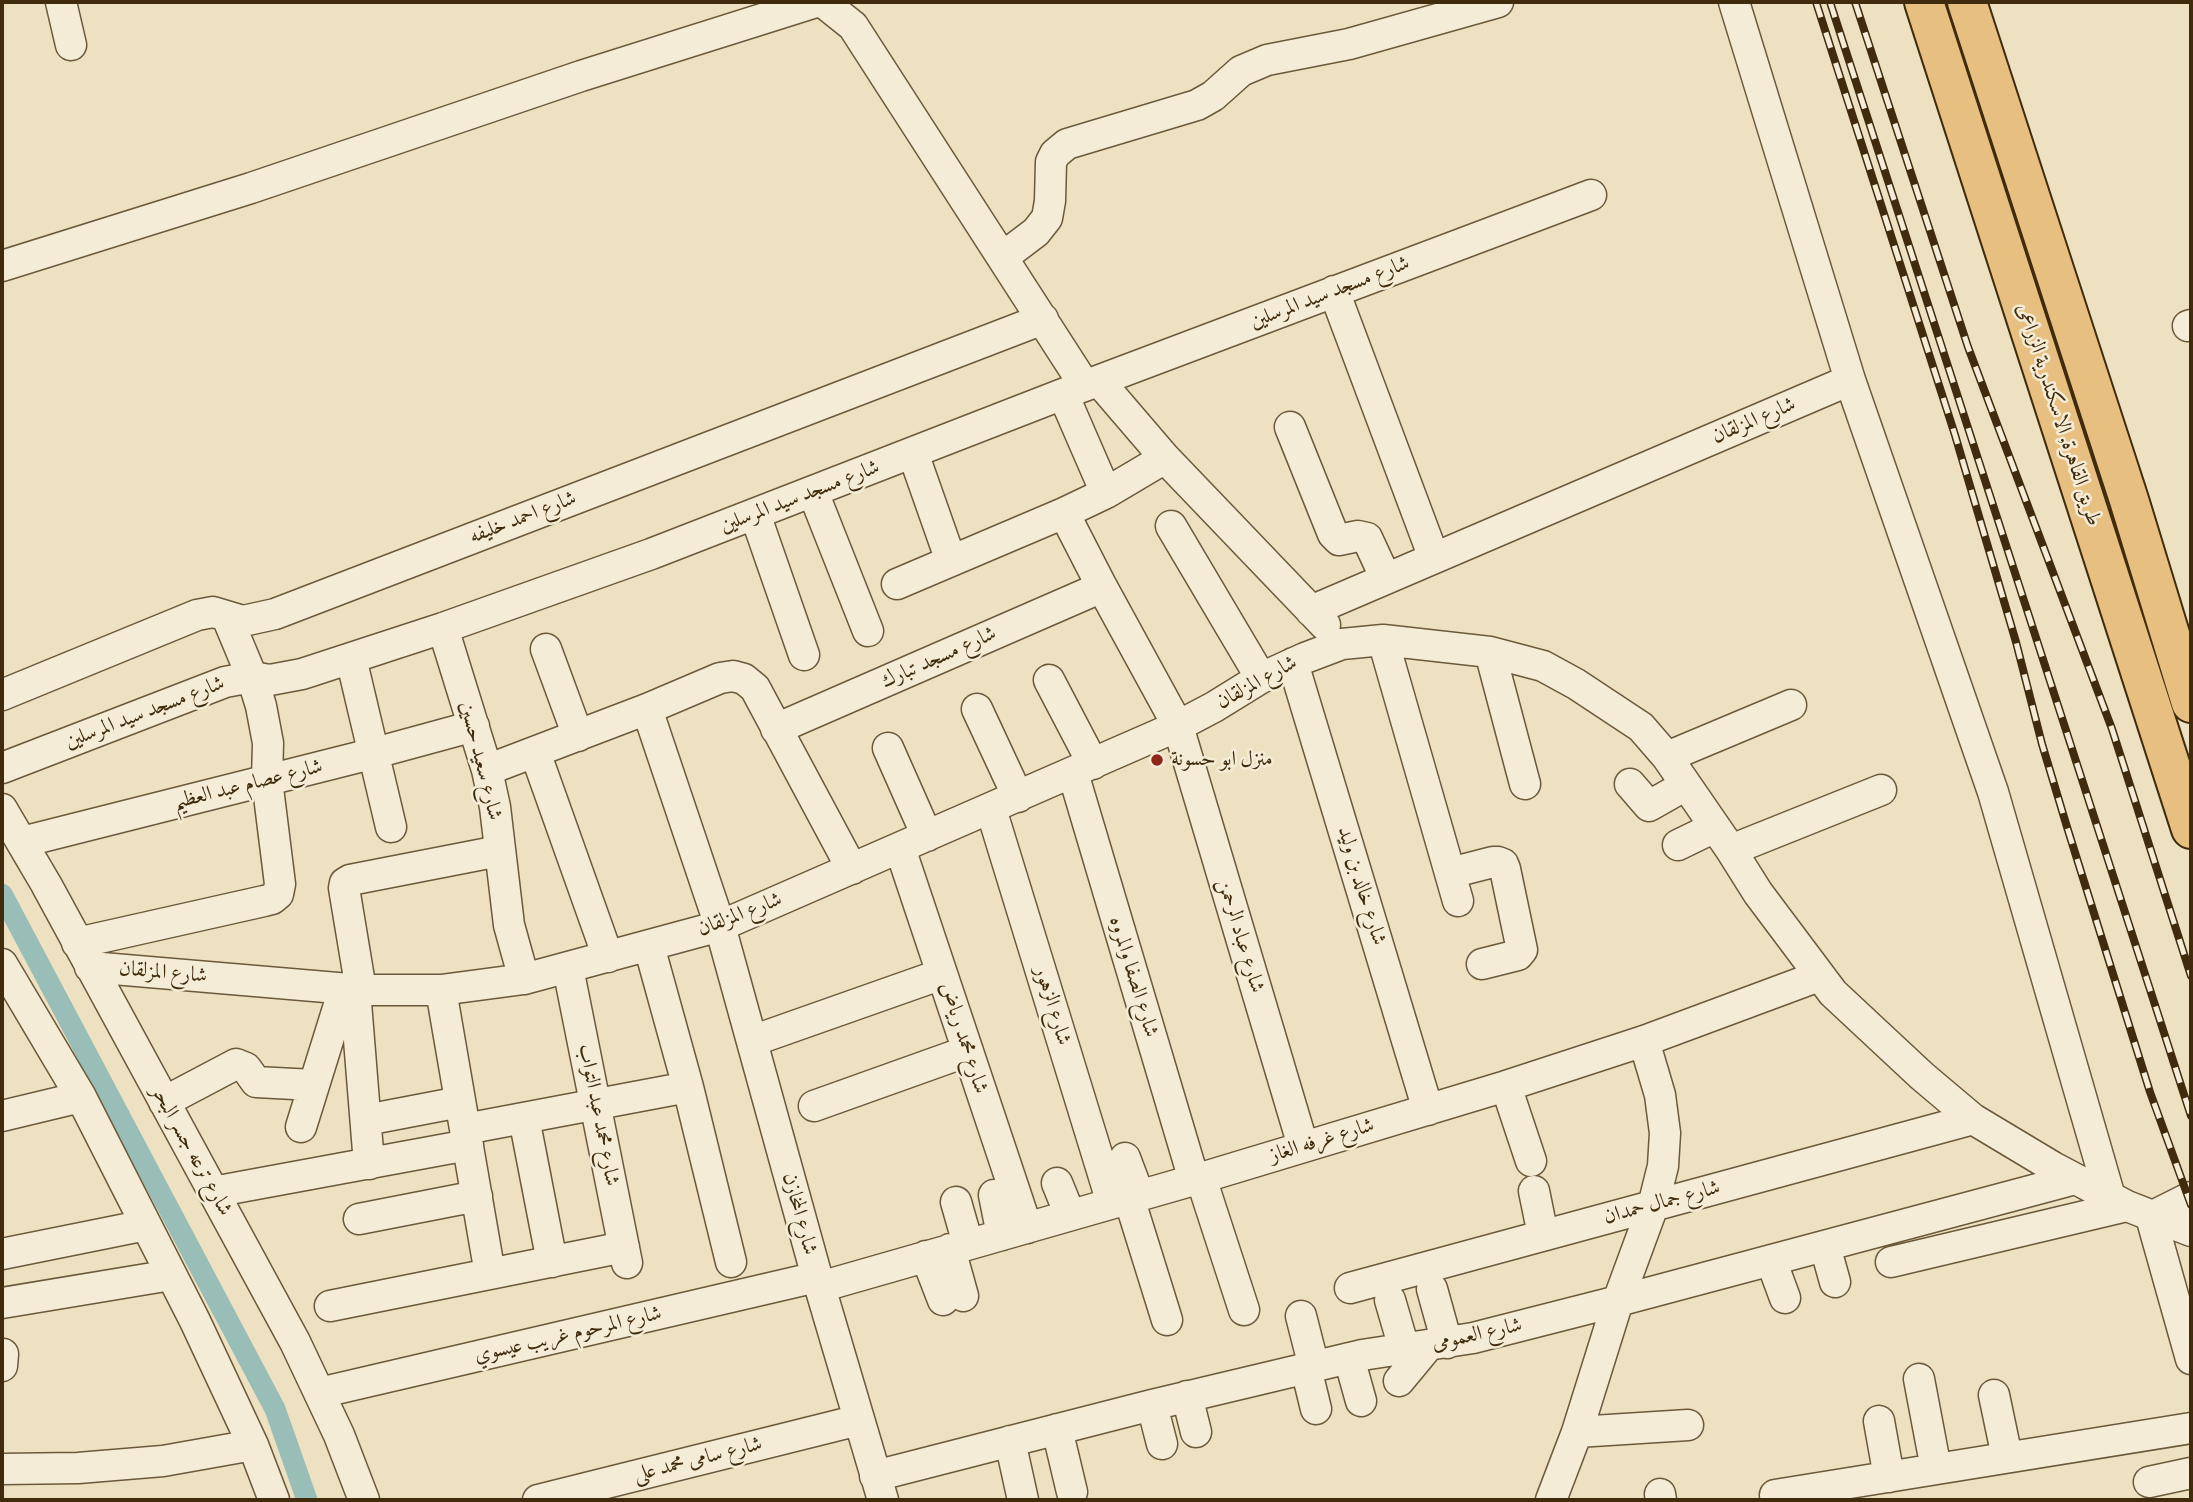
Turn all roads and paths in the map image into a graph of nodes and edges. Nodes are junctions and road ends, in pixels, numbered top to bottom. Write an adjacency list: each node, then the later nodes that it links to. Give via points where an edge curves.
1 (61, 2): 8 (street)
2 (816, 2): 11 (street)
3 (823, 2): 10 (street, via 853,26)
4 (1498, 2): 10 (street, via 1349,44 1267,60 1241,71 1198,106 1068,144 1051,162 1047,218)
5 (1734, 2): 14 (street)
6 (1924, 2): 68 (highway, طريق القاهرة, الاسكندرية الزراعى)
7 (1967, 2): 44 (highway, طريق القاهرة, الاسكندرية الزراعى)
8 (71, 45)
9 (1591, 195): 12 (street, شارع مسجد سيد المرسلين)
10 (1003, 257): 13 (street)
11 (2, 266)
12 (1334, 291): 15 (street, شارع مسجد سيد المرسلين); 24 (street)
13 (1043, 318): 15 (street); 30 (street, شارع احمد خليفه, via 275,614 243,621)
14 (1850, 380): 24 (street, شارع المزلقان); 122 (street, via 1993,792)
15 (1082, 387): 17 (street, شارع مسجد سيد المرسلين); 18 (street); 20 (street)
16 (1290, 427): 26 (street, via 1333,534 1339,540 1367,538)
17 (913, 453): 19 (street, شارع مسجد سيد المرسلين); 25 (street)
18 (1165, 458): 20 (street); 29 (street)
19 (813, 492): 22 (street, شارع مسجد سيد المرسلين); 32 (street)
20 (1105, 493): 21 (street)
21 (1064, 513): 25 (street); 28 (street, شارع عباد الرحمن)
22 (755, 514): 31 (street, شارع مسجد سيد المرسلين); 37 (street)
23 (1171, 526): 41 (street)
24 (1434, 558): 26 (street, شارع المزلقان)
25 (951, 561): 27 (street)
26 (1386, 579): 29 (street, شارع المزلقان)
27 (897, 584)
28 (1102, 587): 49 (street, شارع عباد الرحمن); 50 (street, شارع مسجد تبارك)
29 (1311, 611): 34 (street)
30 (228, 617): 40 (street); 43 (street, شارع احمد خليفه, via 213,612 197,615)
31 (443, 628): 38 (street, شارع مسجد سيد المرسلين); 48 (street, شارع سعيد حسين)
32 (868, 631)
33 (1383, 640): 34 (street, شارع المزلقان); 36 (street, شارع المزلقان); 75 (street)
34 (1342, 643): 39 (street, شارع المزلقان)
35 (546, 649): 51 (street)
36 (1490, 652): 55 (street, شارع المزلقان, via 1543,666 1576,684 1641,727); 61 (street)
37 (804, 655)
38 (351, 658): 40 (street, شارع مسجد سيد المرسلين, via 284,678); 54 (street)
39 (1293, 663): 41 (street, شارع المزلقان); 100 (street, شارع خالد بن وليد)
40 (252, 677): 56 (street, شارع مسجد سيد المرسلين, via 225,682); 59 (street, via 268,743)
41 (1261, 678): 49 (street, شارع المزلقان)
42 (1049, 680): 57 (street, شارع الصفا والمروه)
43 (2, 695)
44 (2191, 703)
45 (1791, 705): 55 (street)
46 (647, 709): 50 (street, via 733,676 755,688); 51 (street); 77 (street, شارع المخازن)
47 (977, 709): 64 (street)
48 (474, 726): 54 (street, شارع عصام عبد العظيم); 58 (street, شارع سعيد حسين)
49 (1178, 726): 57 (street, شارع المزلقان); 107 (street, شارع عباد الرحمن)
50 (776, 729): 74 (street)
51 (578, 736): 53 (street)
52 (888, 748): 71 (street, شارع محمد رياض)
53 (535, 752): 58 (street); 80 (street)
54 (375, 753): 59 (street, شارع عصام عبد العظيم); 67 (street)
55 (1667, 757): 62 (street, شارع المزلقان)
56 (2, 768)
57 (1083, 769): 64 (street, شارع المزلقان); 111 (street, شارع الصفا والمروه)
58 (487, 770): 73 (street, شارع سعيد حسين)
59 (267, 780): 70 (street, شارع عصام عبد العظيم); 79 (street, شارع المزلقان, via 278,894)
60 (1630, 783): 62 (street, via 1648,806)
61 (1525, 784)
62 (1686, 785): 69 (street, شارع المزلقان)
63 (1881, 790): 69 (street)
64 (1018, 797): 66 (street, شارع المزلقان)
65 (2, 809): 70 (street, شارع ترعه جسر البحر)
66 (991, 809): 71 (street, شارع المزلقان); 119 (street, شارع الزهور)
67 (391, 827)
68 (2191, 829)
69 (1723, 838): 72 (street); 85 (street, شارع المزلقان)
70 (22, 842): 79 (street, شارع ترعه جسر البحر)
71 (914, 842): 74 (street, شارع المزلقان); 84 (street, شارع محمد رياض)
72 (1678, 845)
73 (499, 851): 86 (street, شارع سعيد حسين, via 509,925); 87 (street, via 345,883)
74 (852, 869): 77 (street, شارع المزلقان)
75 (1450, 873): 76 (street); 82 (street, via 1498,862 1505,869 1522,950)
76 (1458, 901)
77 (720, 926): 78 (street, شارع المزلقان); 90 (street, شارع المخازن)
78 (649, 946): 80 (street, شارع المزلقان); 95 (street)
79 (84, 955): 87 (street, شارع المزلقان); 97 (street, شارع ترعه جسر البحر)
80 (608, 957): 83 (street, شارع المزلقان)
81 (2, 964): 89 (street)
82 (1482, 964)
83 (568, 968): 86 (street, شارع المزلقان); 98 (street, شارع محمد عبد التواب)
84 (942, 974): 90 (street); 92 (street, شارع محمد رياض)
85 (1819, 976): 91 (street, شارع غرفه الغاز); 103 (street, شارع المزلقان, via 1854,1015)
86 (524, 979): 88 (street, شارع المزلقان)
87 (354, 990): 88 (street, شارع المزلقان); 93 (street); 104 (street)
88 (441, 990): 105 (street)
89 (10, 994): 96 (street)
90 (752, 1041): 138 (street, شارع المخازن)
91 (1644, 1041): 94 (street, شارع غرفه الغاز); 121 (street, via 1660,1095 1665,1133)
92 (968, 1051): 99 (street); 126 (street, شارع محمد رياض)
93 (314, 1085): 97 (street, via 256,1082 246,1068 236,1064); 106 (street)
94 (1506, 1086): 100 (street, شارع غرفه الغاز); 109 (street)
95 (688, 1087): 98 (street); 134 (street)
96 (81, 1097): 101 (street); 125 (street)
97 (164, 1102): 115 (street, شارع ترعه جسر البحر)
98 (595, 1104): 102 (street); 133 (street, شارع محمد عبد التواب, via 626,1255)
99 (814, 1106)
100 (1428, 1110): 107 (street, شارع غرفه الغاز)
101 (2, 1116)
102 (524, 1118): 105 (street); 133 (street)
103 (1973, 1119): 112 (street, شارع المزلقان); 121 (street, شارع جمال حمدان)
104 (366, 1120): 105 (street); 110 (street)
105 (464, 1125): 110 (street); 117 (street)
106 (301, 1127)
107 (1303, 1146): 111 (street, شارع غرفه الغاز)
108 (1125, 1158): 119 (street)
109 (1531, 1161)
110 (369, 1164): 115 (street)
111 (1198, 1179): 119 (street, شارع غرفه الغاز); 148 (street, شارع الصفا والمروه)
112 (2075, 1179): 122 (street, شارع المزلقان); 129 (street, شارع العمومى)
113 (1057, 1183): 123 (street)
114 (1534, 1191): 128 (street)
115 (214, 1192): 157 (street, شارع ترعه جسر البحر)
116 (994, 1195): 126 (street)
117 (477, 1196): 124 (street); 136 (street)
118 (2191, 1197): 122 (street)
119 (1127, 1199): 123 (street, شارع غرفه الغاز); 150 (street)
120 (956, 1202): 130 (street)
121 (1653, 1206): 128 (street, شارع جمال حمدان); 145 (street)
122 (2129, 1207): 127 (street, شارع المزلقان); 135 (street); 153 (street)
123 (1070, 1215): 126 (street, شارع غرفه الغاز)
124 (359, 1219)
125 (146, 1226): 131 (street); 137 (street)
126 (1014, 1231): 130 (street, شارع غرفه الغاز)
127 (2191, 1231)
128 (1543, 1235): 140 (street, شارع جمال حمدان)
129 (1825, 1245): 132 (street, شارع العمومى); 139 (street)
130 (948, 1250): 138 (street, شارع غرفه الغاز); 142 (street)
131 (2, 1254)
132 (1772, 1260): 143 (street); 145 (street, شارع العمومى)
133 (552, 1262): 136 (street)
134 (731, 1262)
135 (1891, 1262)
136 (490, 1274): 147 (street)
137 (171, 1275): 146 (street); 172 (street)
138 (818, 1282): 157 (street, شارع المرحوم غريب عيسوي); 163 (street, شارع المخازن)
139 (1835, 1282)
140 (1350, 1288)
141 (1432, 1289): 151 (street)
142 (953, 1298)
143 (1785, 1298)
144 (1390, 1300): 151 (street)
145 (1618, 1301): 151 (street, شارع العمومى); 169 (street)
146 (2, 1303)
147 (330, 1306)
148 (1244, 1310)
149 (1301, 1316): 154 (street)
150 (1167, 1320)
151 (1426, 1346): 152 (street, شارع العمومى); 156 (street)
152 (1349, 1358): 154 (street, شارع العمومى); 160 (street)
153 (2191, 1359)
154 (1310, 1367): 159 (street, شارع العمومى); 162 (street)
155 (1919, 1379): 175 (street)
156 (1399, 1381)
157 (319, 1393): 183 (street, شارع ترعه جسر البحر)
158 (1994, 1395): 173 (street)
159 (1187, 1396): 161 (street, شارع العمومى); 168 (street)
160 (1361, 1401)
161 (1152, 1405): 167 (street, شارع العمومى); 171 (street)
162 (1316, 1409)
163 (859, 1420): 179 (street, شارع المخازن); 184 (street, شارع سامى محمد على)
164 (1880, 1421): 177 (street)
165 (1688, 1425): 169 (street)
166 (2191, 1428): 173 (street)
167 (1057, 1429): 170 (street, شارع العمومى); 180 (street)
168 (1196, 1432)
169 (1577, 1432): 186 (street)
170 (1010, 1441): 179 (street, شارع العمومى); 185 (street)
171 (1162, 1444)
172 (253, 1445): 174 (street, via 163,1461); 182 (street)
173 (2007, 1457): 175 (street)
174 (2, 1469)
175 (1936, 1469): 177 (street)
176 (2191, 1473): 178 (street)
177 (1889, 1477): 181 (street)
178 (2148, 1482)
179 (879, 1488)
180 (1072, 1492)
181 (1775, 1495)
182 (274, 1500)
183 (363, 1500)
184 (538, 1500)
185 (1023, 1500)
186 (1551, 1500)

